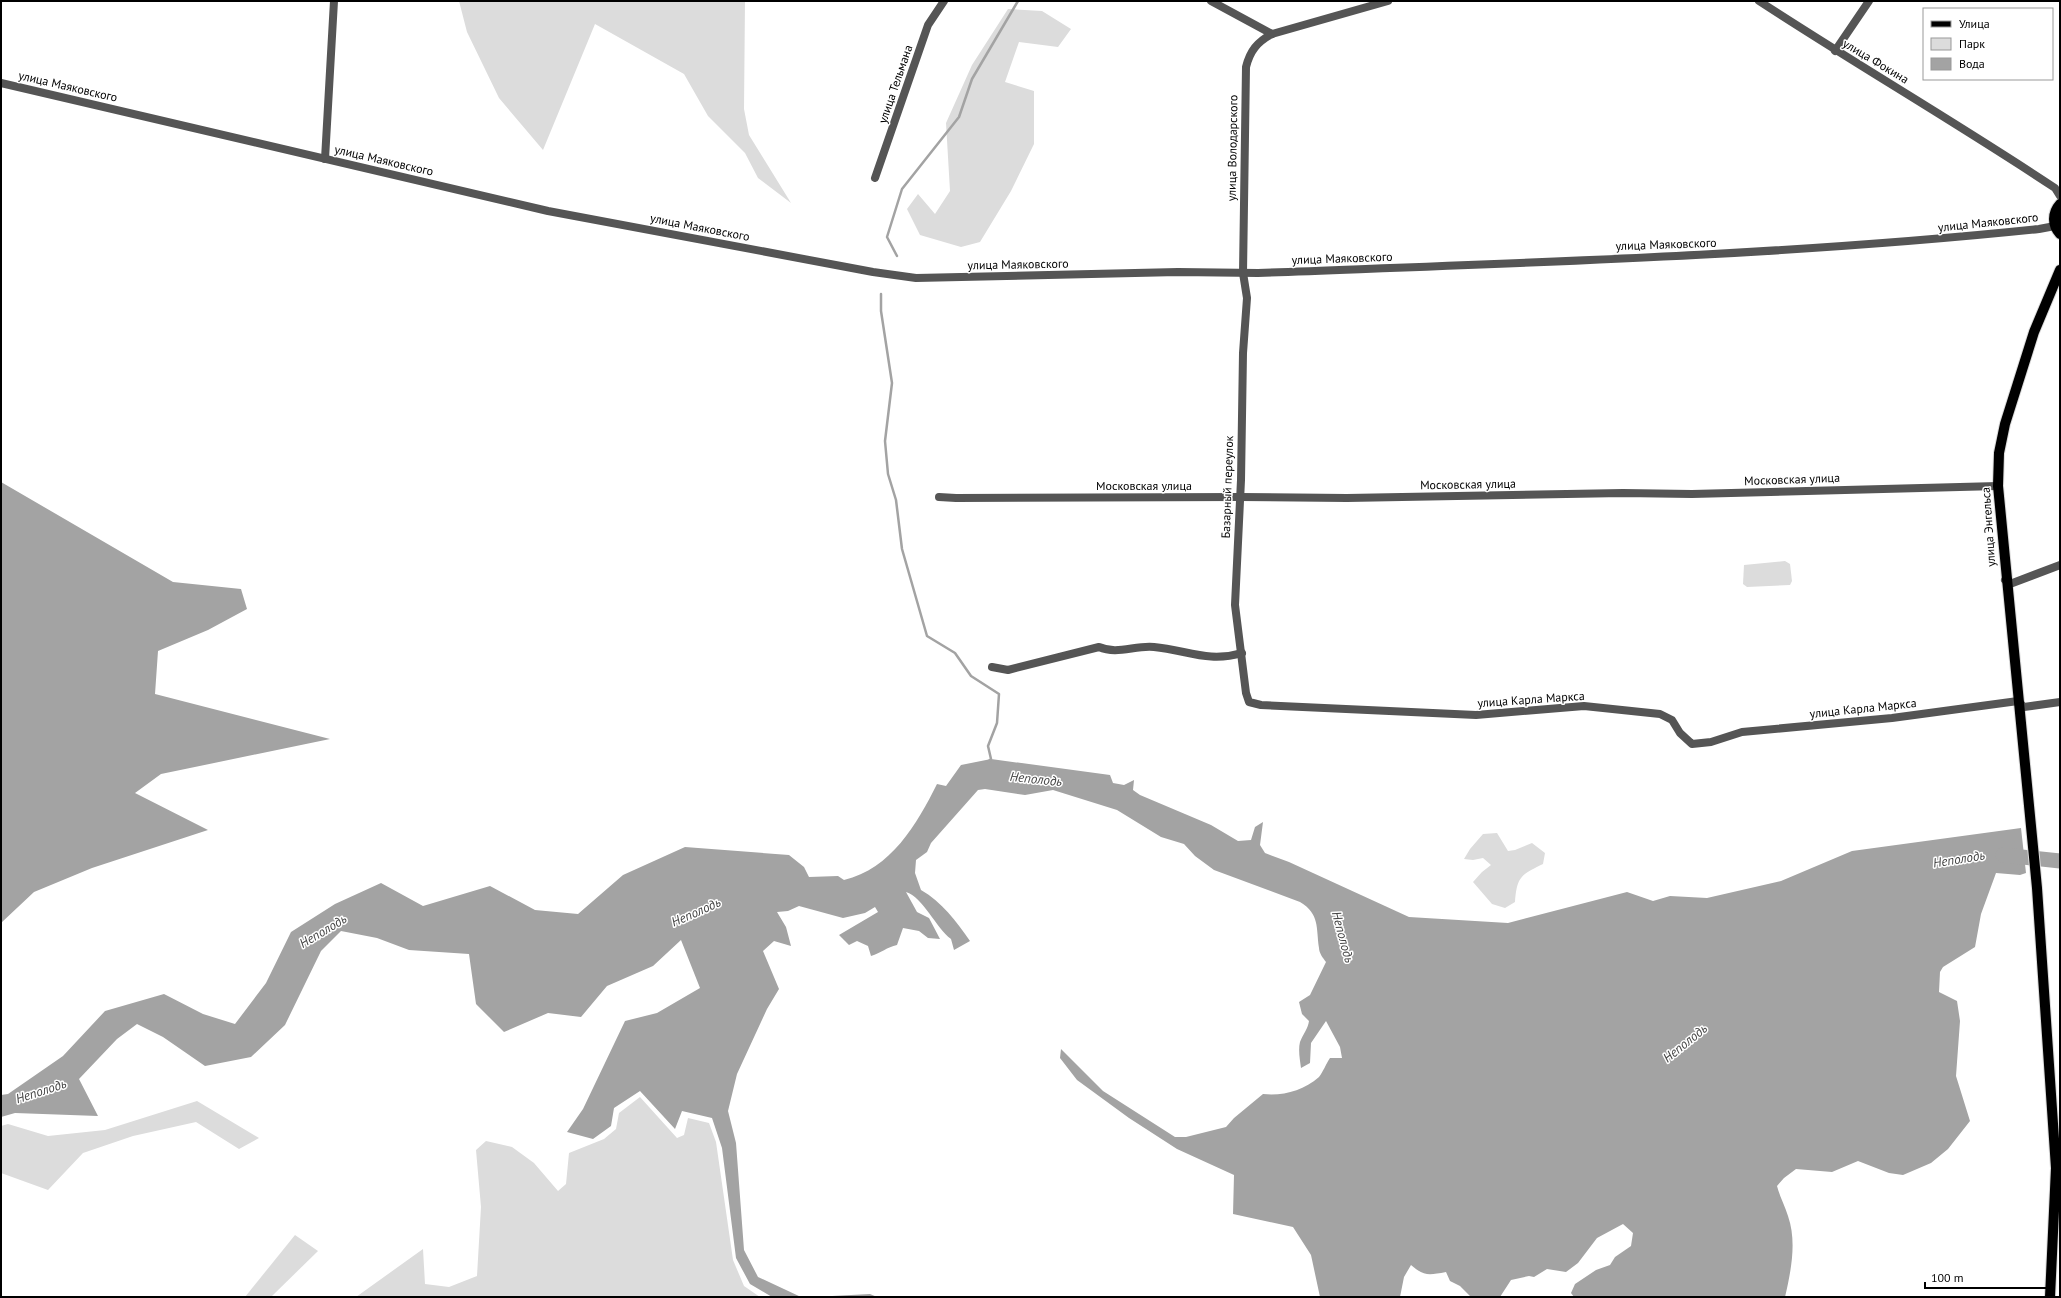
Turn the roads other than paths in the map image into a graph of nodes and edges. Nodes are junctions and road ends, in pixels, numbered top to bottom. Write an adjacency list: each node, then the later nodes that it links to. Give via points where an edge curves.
1 (334, 1): 10 (street)
2 (944, 1): 11 (street, улица Тельмана, via 928,24)
3 (1211, 1): 7 (street)
4 (1388, 1): 7 (street, улица Володарского)
5 (1759, 1): 8 (street, улица Фокина)
6 (1869, 1): 8 (street)
7 (1272, 34): 16 (street, улица Володарского, via 1262,39 1255,47 1249,55 1246,67)
8 (1835, 51): 12 (street, улица Фокина, via 1972,133 2055,188)
9 (1, 83): 10 (street, улица Маяковского)
10 (325, 159): 16 (street, улица Маяковского, via 548,211 916,278)
11 (876, 178)
12 (2060, 196)
13 (2060, 204): 14 (main road, via 2055,212)
14 (2057, 230): 16 (street, улица Маяковского, via 1751,252)
15 (2060, 270): 17 (main road, улица Энгельса, via 2034,332 2005,424 1999,453)
16 (1243, 273): 19 (street, Базарный переулок, via 1247,298 1243,354)
17 (1998, 486): 19 (street, Московская улица, via 1692,494 1347,498); 21 (main road, улица Энгельса)
18 (939, 496): 19 (street, Московская улица)
19 (1240, 496): 22 (street, Базарный переулок, via 1236,605)
20 (2060, 564): 21 (street, via 2010,584)
21 (2006, 580): 25 (main road, улица Энгельса)
22 (1242, 653): 23 (street, via 1226,658 1153,646 1128,650 1099,647 1008,670); 24 (street, Базарный переулок)
23 (992, 666)
24 (1249, 702): 25 (street, улица Карла Маркса, via 1261,705 1476,715 1584,706 1660,714 1672,720 1680,733 1692,744 1711,742 1742,732 1892,718)
25 (2018, 702): 26 (street, улица Карла Маркса, via 2024,707); 27 (main road, улица Энгельса, via 2037,888 2056,1168)
26 (2060, 702)
27 (2050, 1297)

